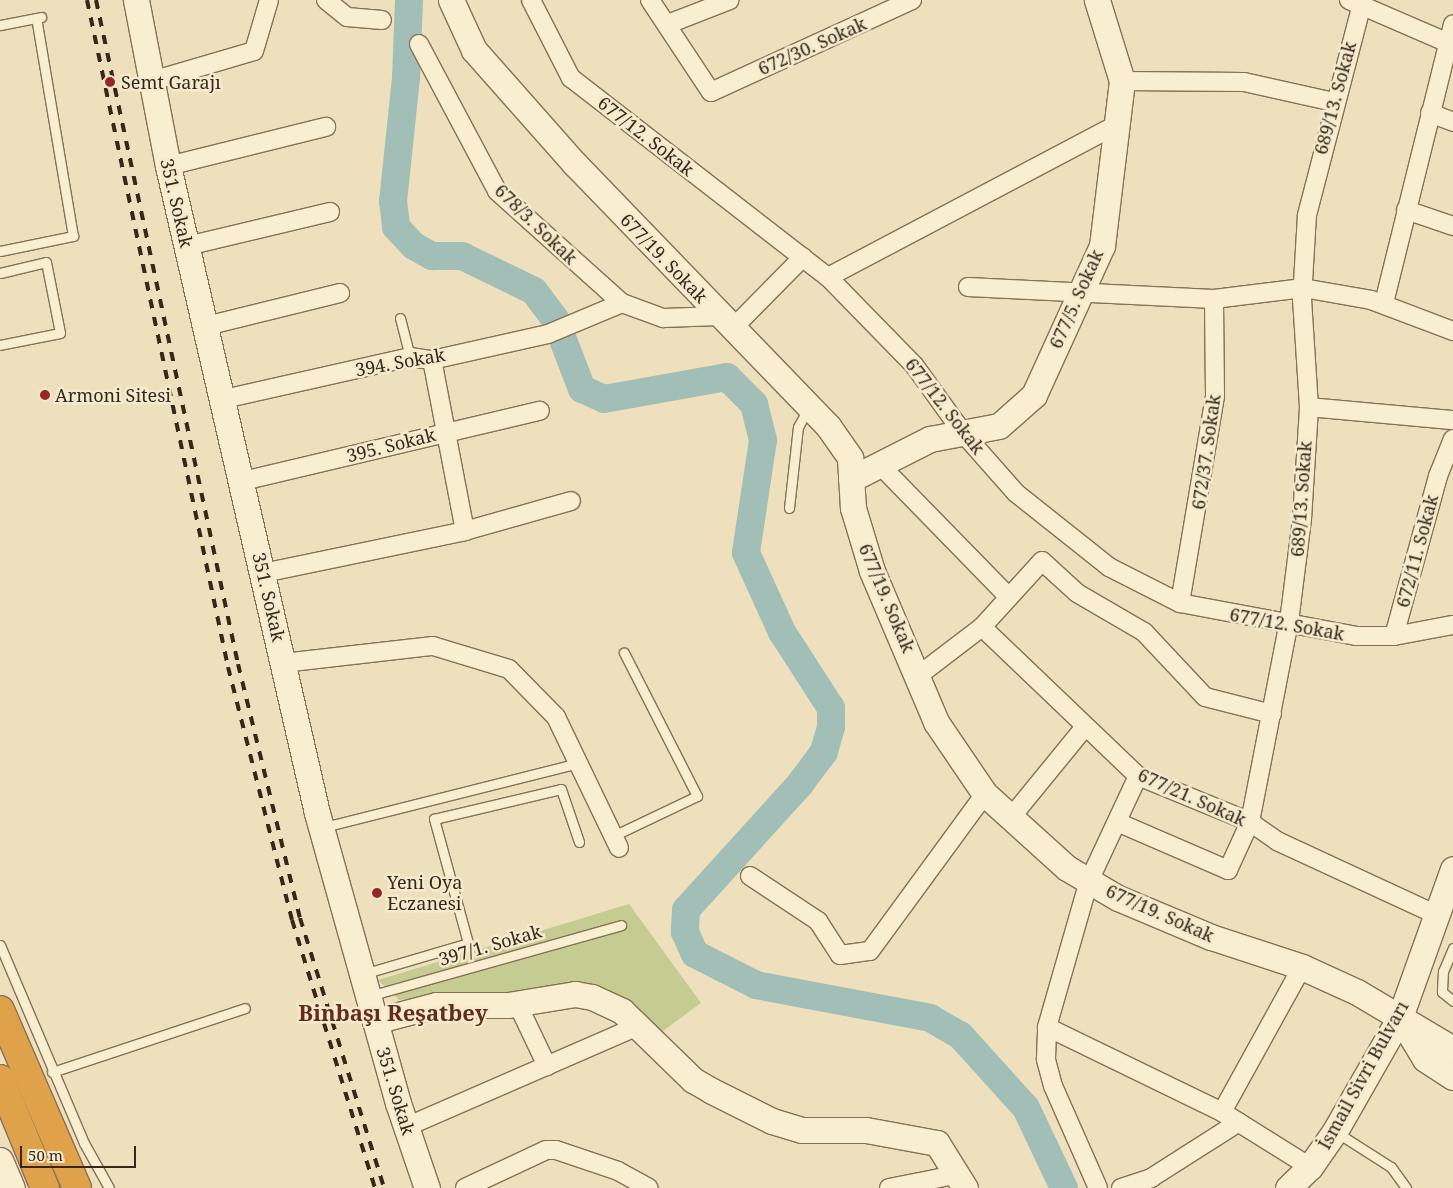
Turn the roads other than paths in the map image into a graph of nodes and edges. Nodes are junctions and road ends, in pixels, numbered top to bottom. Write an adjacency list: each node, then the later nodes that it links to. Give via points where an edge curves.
1 (136, 0): 19 (street, 351. Sokak)
2 (269, 0): 19 (street, via 254,50)
3 (326, 0): 12 (street, via 347,17)
4 (451, 0): 42 (street, 677/19. Sokak, via 474,50)
5 (531, 0): 31 (street, 677/12. Sokak, via 571,78)
6 (650, 0): 13 (street)
7 (730, 0): 13 (street)
8 (912, 0): 11 (street, 672/30. Sokak)
9 (1097, 0): 18 (street, 677/5. Sokak)
10 (1358, 2): 17 (street); 20 (street, 689/13. Sokak)
11 (889, 5): 13 (street, 672/30. Sokak, via 711,92)
12 (382, 20)
13 (668, 24)
14 (1453, 24): 17 (street)
15 (0, 25): 30 (lane, via 38,17 73,236)
16 (419, 44): 39 (street, 678/3. Sokak, via 497,191)
17 (1450, 44): 21 (street)
18 (1122, 80): 20 (street, via 1244,82); 23 (street, 677/5. Sokak)
19 (152, 81): 25 (street, 351. Sokak)
20 (1334, 102): 35 (street, 689/13. Sokak, via 1307,215)
21 (1430, 113): 22 (street); 26 (street)
22 (1453, 122)
23 (1118, 124): 33 (street); 36 (street, 677/5. Sokak, via 1102,246)
24 (326, 127): 25 (street)
25 (168, 166): 29 (street, 351. Sokak)
26 (1406, 210): 28 (street); 40 (street)
27 (330, 212): 29 (street)
28 (1453, 226)
29 (187, 246): 43 (street, 351. Sokak)
30 (0, 251)
31 (803, 257): 33 (street, 677/12. Sokak); 42 (street)
32 (0, 273): 45 (lane, via 46,262 60,333)
33 (828, 277): 54 (street, 677/12. Sokak, via 914,365)
34 (968, 287): 36 (street)
35 (1303, 288): 38 (street); 40 (street); 49 (street, 689/13. Sokak)
36 (1079, 291): 38 (street, via 1109,297); 54 (street, 677/5. Sokak, via 1034,395 999,426)
37 (340, 293): 43 (street)
38 (1214, 299): 64 (street, 672/37. Sokak, via 1215,396)
39 (622, 303): 42 (street, 678/3. Sokak, via 663,318); 47 (street, 394. Sokak, via 548,334)
40 (1384, 303): 44 (street)
41 (400, 318): 46 (lane)
42 (726, 323): 50 (street, 677/19. Sokak)
43 (206, 326): 48 (street, 351. Sokak)
44 (1453, 331)
45 (0, 344)
46 (410, 357): 47 (street, 394. Sokak); 48 (street, 394. Sokak)
47 (432, 360): 53 (street)
48 (224, 399): 58 (street, 351. Sokak)
49 (1309, 406): 52 (street); 65 (street, 689/13. Sokak)
50 (809, 408): 57 (street, 677/19. Sokak, via 850,458); 60 (lane, via 798,426)
51 (540, 411): 53 (street, 395. Sokak)
52 (1453, 420)
53 (446, 432): 58 (street, 395. Sokak); 61 (street)
54 (963, 433): 56 (street, 677/5. Sokak, via 930,439); 64 (street, 677/12. Sokak, via 1016,493 1063,533 1109,567)
55 (1453, 439): 68 (street, 672/11. Sokak, via 1438,476)
56 (878, 463): 57 (street, 677/5. Sokak); 63 (street)
57 (851, 479): 71 (street, 677/19. Sokak, via 853,508 872,571)
58 (243, 480): 62 (street, 351. Sokak)
59 (571, 501): 61 (street)
60 (789, 508)
61 (465, 531): 62 (street)
62 (263, 573): 70 (street, 351. Sokak)
63 (1008, 596): 67 (street); 72 (street, via 1042,561 1077,593 1144,632 1205,697)
64 (1180, 603): 65 (street, 677/12. Sokak)
65 (1289, 622): 68 (street, 677/12. Sokak, via 1356,636); 72 (street, 689/13. Sokak)
66 (1453, 625): 68 (street, 677/12. Sokak)
67 (982, 627): 71 (street); 73 (street, 677/21. Sokak, via 1051,688)
68 (1394, 636)
69 (624, 653): 82 (lane, via 697,796)
70 (283, 662): 74 (street, via 433,646 509,669 556,717); 80 (street, 351. Sokak)
71 (919, 675): 76 (street, 677/19. Sokak, via 936,722)
72 (1272, 714): 79 (street, 689/13. Sokak)
73 (1084, 728): 75 (street, 677/21. Sokak); 77 (street)
74 (579, 763): 80 (lane); 82 (street)
75 (1138, 776): 78 (street); 79 (street, 677/21. Sokak)
76 (986, 794): 77 (street, 677/19. Sokak); 84 (street, via 870,951 840,955 818,921)
77 (1013, 815): 85 (street, 677/19. Sokak, via 1067,868)
78 (1117, 822): 79 (street, 689/13. Sokak, via 1228,870); 85 (street)
79 (1250, 822): 86 (street, 677/21. Sokak, via 1277,841)
80 (321, 828): 91 (street, 351. Sokak)
81 (579, 842): 91 (lane, via 561,789 434,819 468,943)
82 (616, 842)
83 (1453, 869): 86 (street, İsmail Sivri Bulvarı)
84 (750, 876)
85 (1089, 881): 90 (street, 677/19. Sokak, via 1118,898 1211,936); 99 (street)
86 (1437, 916): 96 (street, İsmail Sivri Bulvarı)
87 (620, 925): 91 (lane, 397/1. Sokak)
88 (0, 945): 102 (lane)
89 (1453, 948): 92 (lane, via 1443,971 1442,992)
90 (1302, 967): 96 (street, 677/19. Sokak); 105 (street)
91 (366, 985): 97 (street, 351. Sokak)
92 (1453, 1001)
93 (517, 1003): 97 (street, via 436,1005); 98 (street, via 575,994 592,997 622,1011); 101 (street)
94 (245, 1008): 102 (lane)
95 (0, 1010): 114 (highway)
96 (1400, 1016): 100 (street, 677/19. Sokak); 103 (street, via 1425,1058); 108 (street, İsmail Sivri Bulvarı)
97 (375, 1022): 107 (street, 351. Sokak)
98 (638, 1026): 101 (street); 111 (street, via 693,1080 772,1121 802,1130 866,1130 938,1143)
99 (1047, 1027): 105 (street); 120 (street, via 1046,1059 1053,1086)
100 (1453, 1049)
101 (547, 1066): 107 (street)
102 (52, 1072): 115 (lane)
103 (1453, 1077)
104 (0, 1079): 113 (highway)
105 (1222, 1112): 106 (street)
106 (1239, 1122): 110 (street); 121 (street, via 1151,1178)
107 (406, 1127): 116 (street, 351. Sokak)
108 (1335, 1131): 110 (street, İsmail Sivri Bulvarı); 123 (lane, via 1391,1167)
109 (0, 1160): 112 (street)
110 (1310, 1167): 122 (street, İsmail Sivri Bulvarı)
111 (962, 1181): 119 (street)
112 (12, 1188)
113 (44, 1188)
114 (77, 1188)
115 (109, 1188)
116 (427, 1188)
117 (465, 1188): 118 (street, via 546,1150 556,1150 618,1172)
118 (649, 1188)
119 (890, 1188)
120 (1098, 1188)
121 (1120, 1188)
122 (1288, 1188)
123 (1406, 1188)

